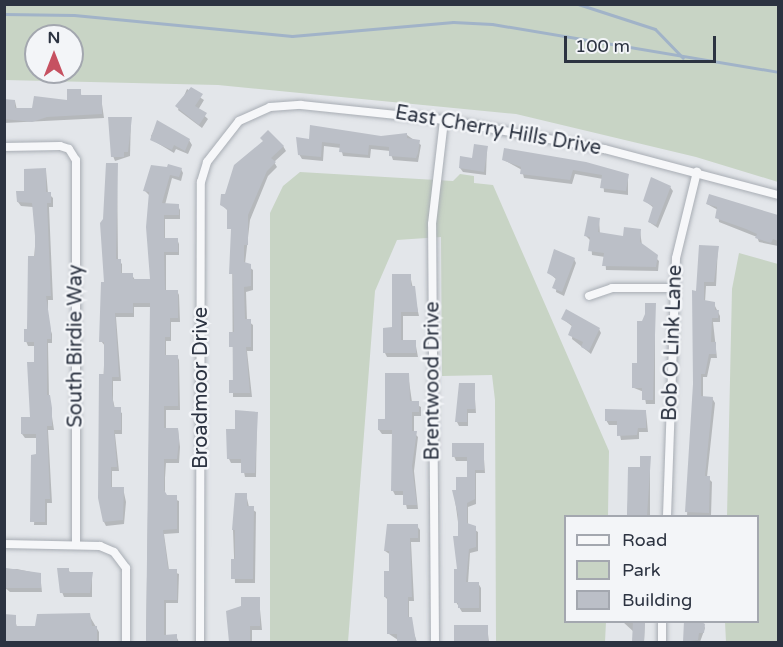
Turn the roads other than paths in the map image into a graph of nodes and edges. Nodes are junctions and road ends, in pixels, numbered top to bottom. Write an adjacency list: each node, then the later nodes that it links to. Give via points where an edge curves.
1 (444, 120): 2 (street, East Cherry Hills Drive, via 355,109 270,106 239,121); 4 (street, East Cherry Hills Drive, via 604,149); 14 (street, Brentwood Drive, via 432,224)
2 (223, 139): 13 (street, Broadmoor Drive, via 207,162 201,182)
3 (4, 147): 10 (street, South Birdie Way, via 69,149 76,160)
4 (697, 172): 5 (street, East Cherry Hills Drive); 6 (street, Bob O Link Lane, via 682,220)
5 (778, 195)
6 (675, 288): 7 (street, via 612,288); 8 (street, Bob O Link Lane)
7 (589, 296)
8 (666, 515)
9 (4, 544): 10 (street)
10 (76, 544): 12 (street, via 114,552 126,568)
11 (662, 623): 15 (street)
12 (126, 642)
13 (200, 642)
14 (435, 642)
15 (662, 642)

